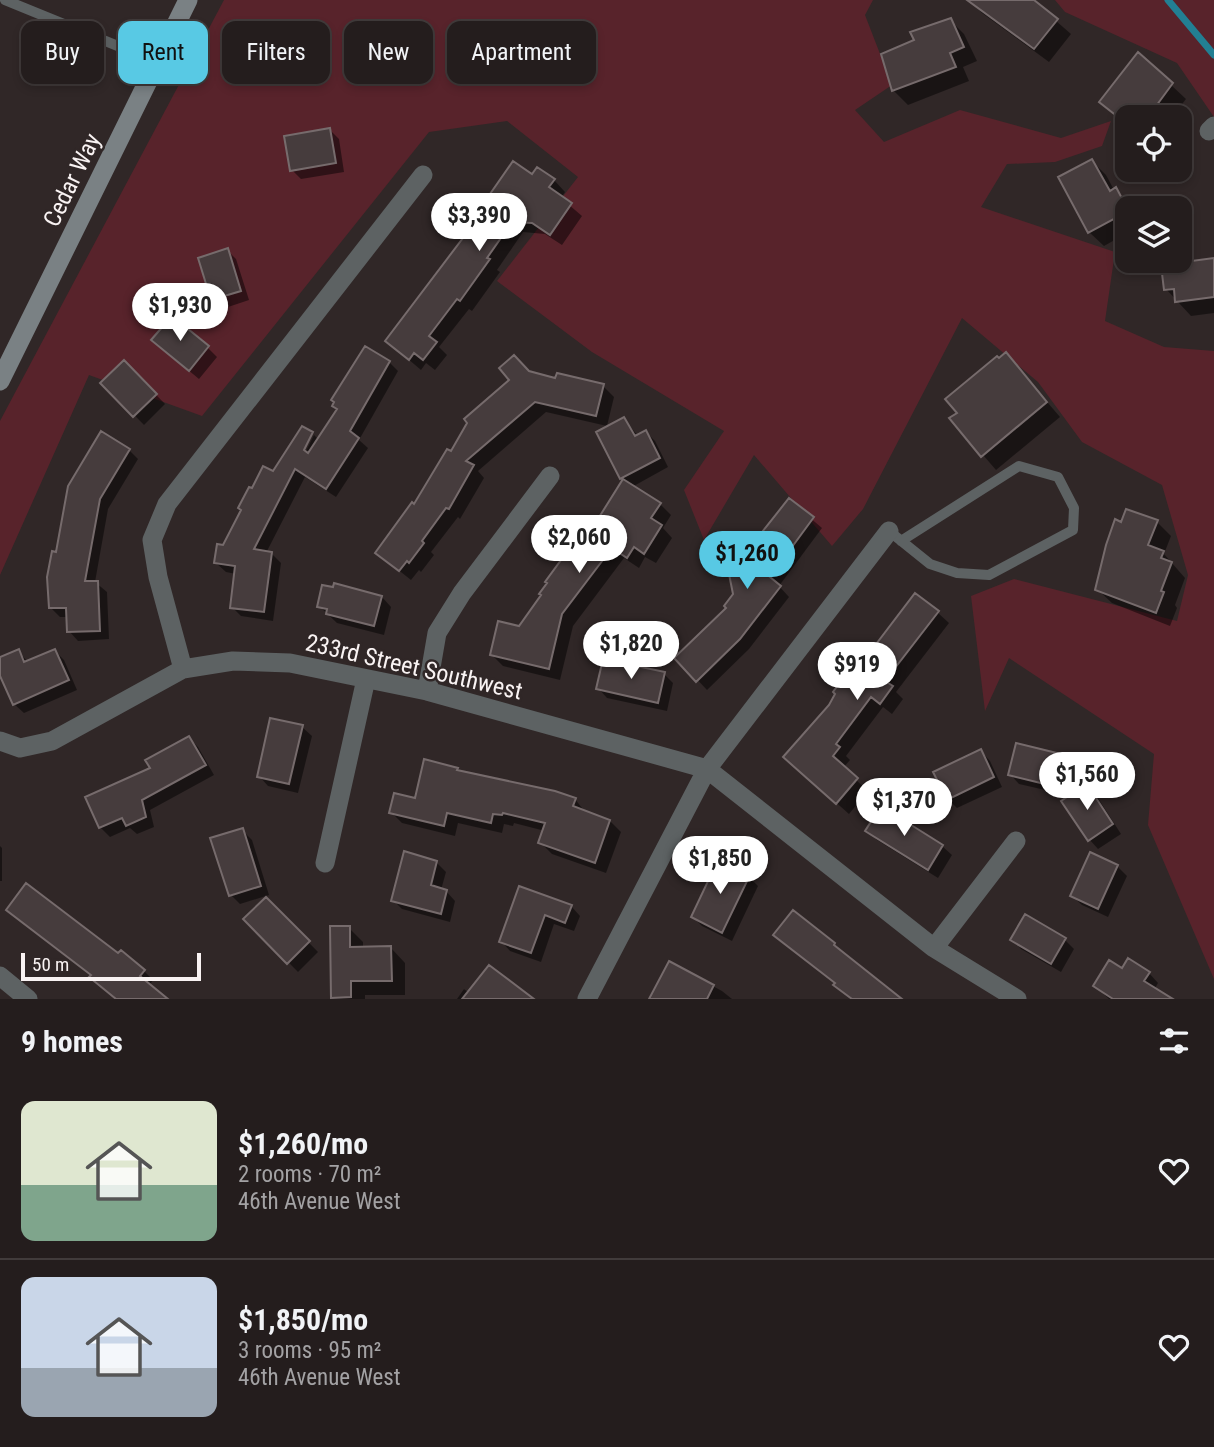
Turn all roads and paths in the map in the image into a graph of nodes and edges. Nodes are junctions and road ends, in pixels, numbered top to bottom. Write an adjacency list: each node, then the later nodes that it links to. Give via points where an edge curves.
1 (5, 0): 4 (lane)
2 (188, 0): 3 (main road, Cedar Way)
3 (178, 21)
4 (118, 46)
5 (146, 84): 7 (main road, Cedar Way)
6 (423, 176): 10 (street, via 167,504 152,540)
7 (0, 381)
8 (550, 476): 12 (street, via 437,633)
9 (895, 536): 9 (lane, via 930,564 957,573 989,575 1073,530 1074,508 1058,477 1019,466); 14 (street)
10 (183, 668): 11 (street, 233rd Street Southwest, via 233,661 290,663); 13 (street, via 52,741 20,748)
11 (366, 679): 12 (street, 233rd Street Southwest); 16 (street)
12 (427, 691): 14 (street, 233rd Street Southwest)
13 (0, 741)
14 (707, 769): 17 (street, 233rd Street Southwest); 20 (street)
15 (1016, 841): 17 (street)
16 (326, 863)
17 (933, 948): 21 (street, 233rd Street Southwest)
18 (0, 976): 19 (street)
19 (28, 999)
20 (587, 999)
21 (1017, 999)

